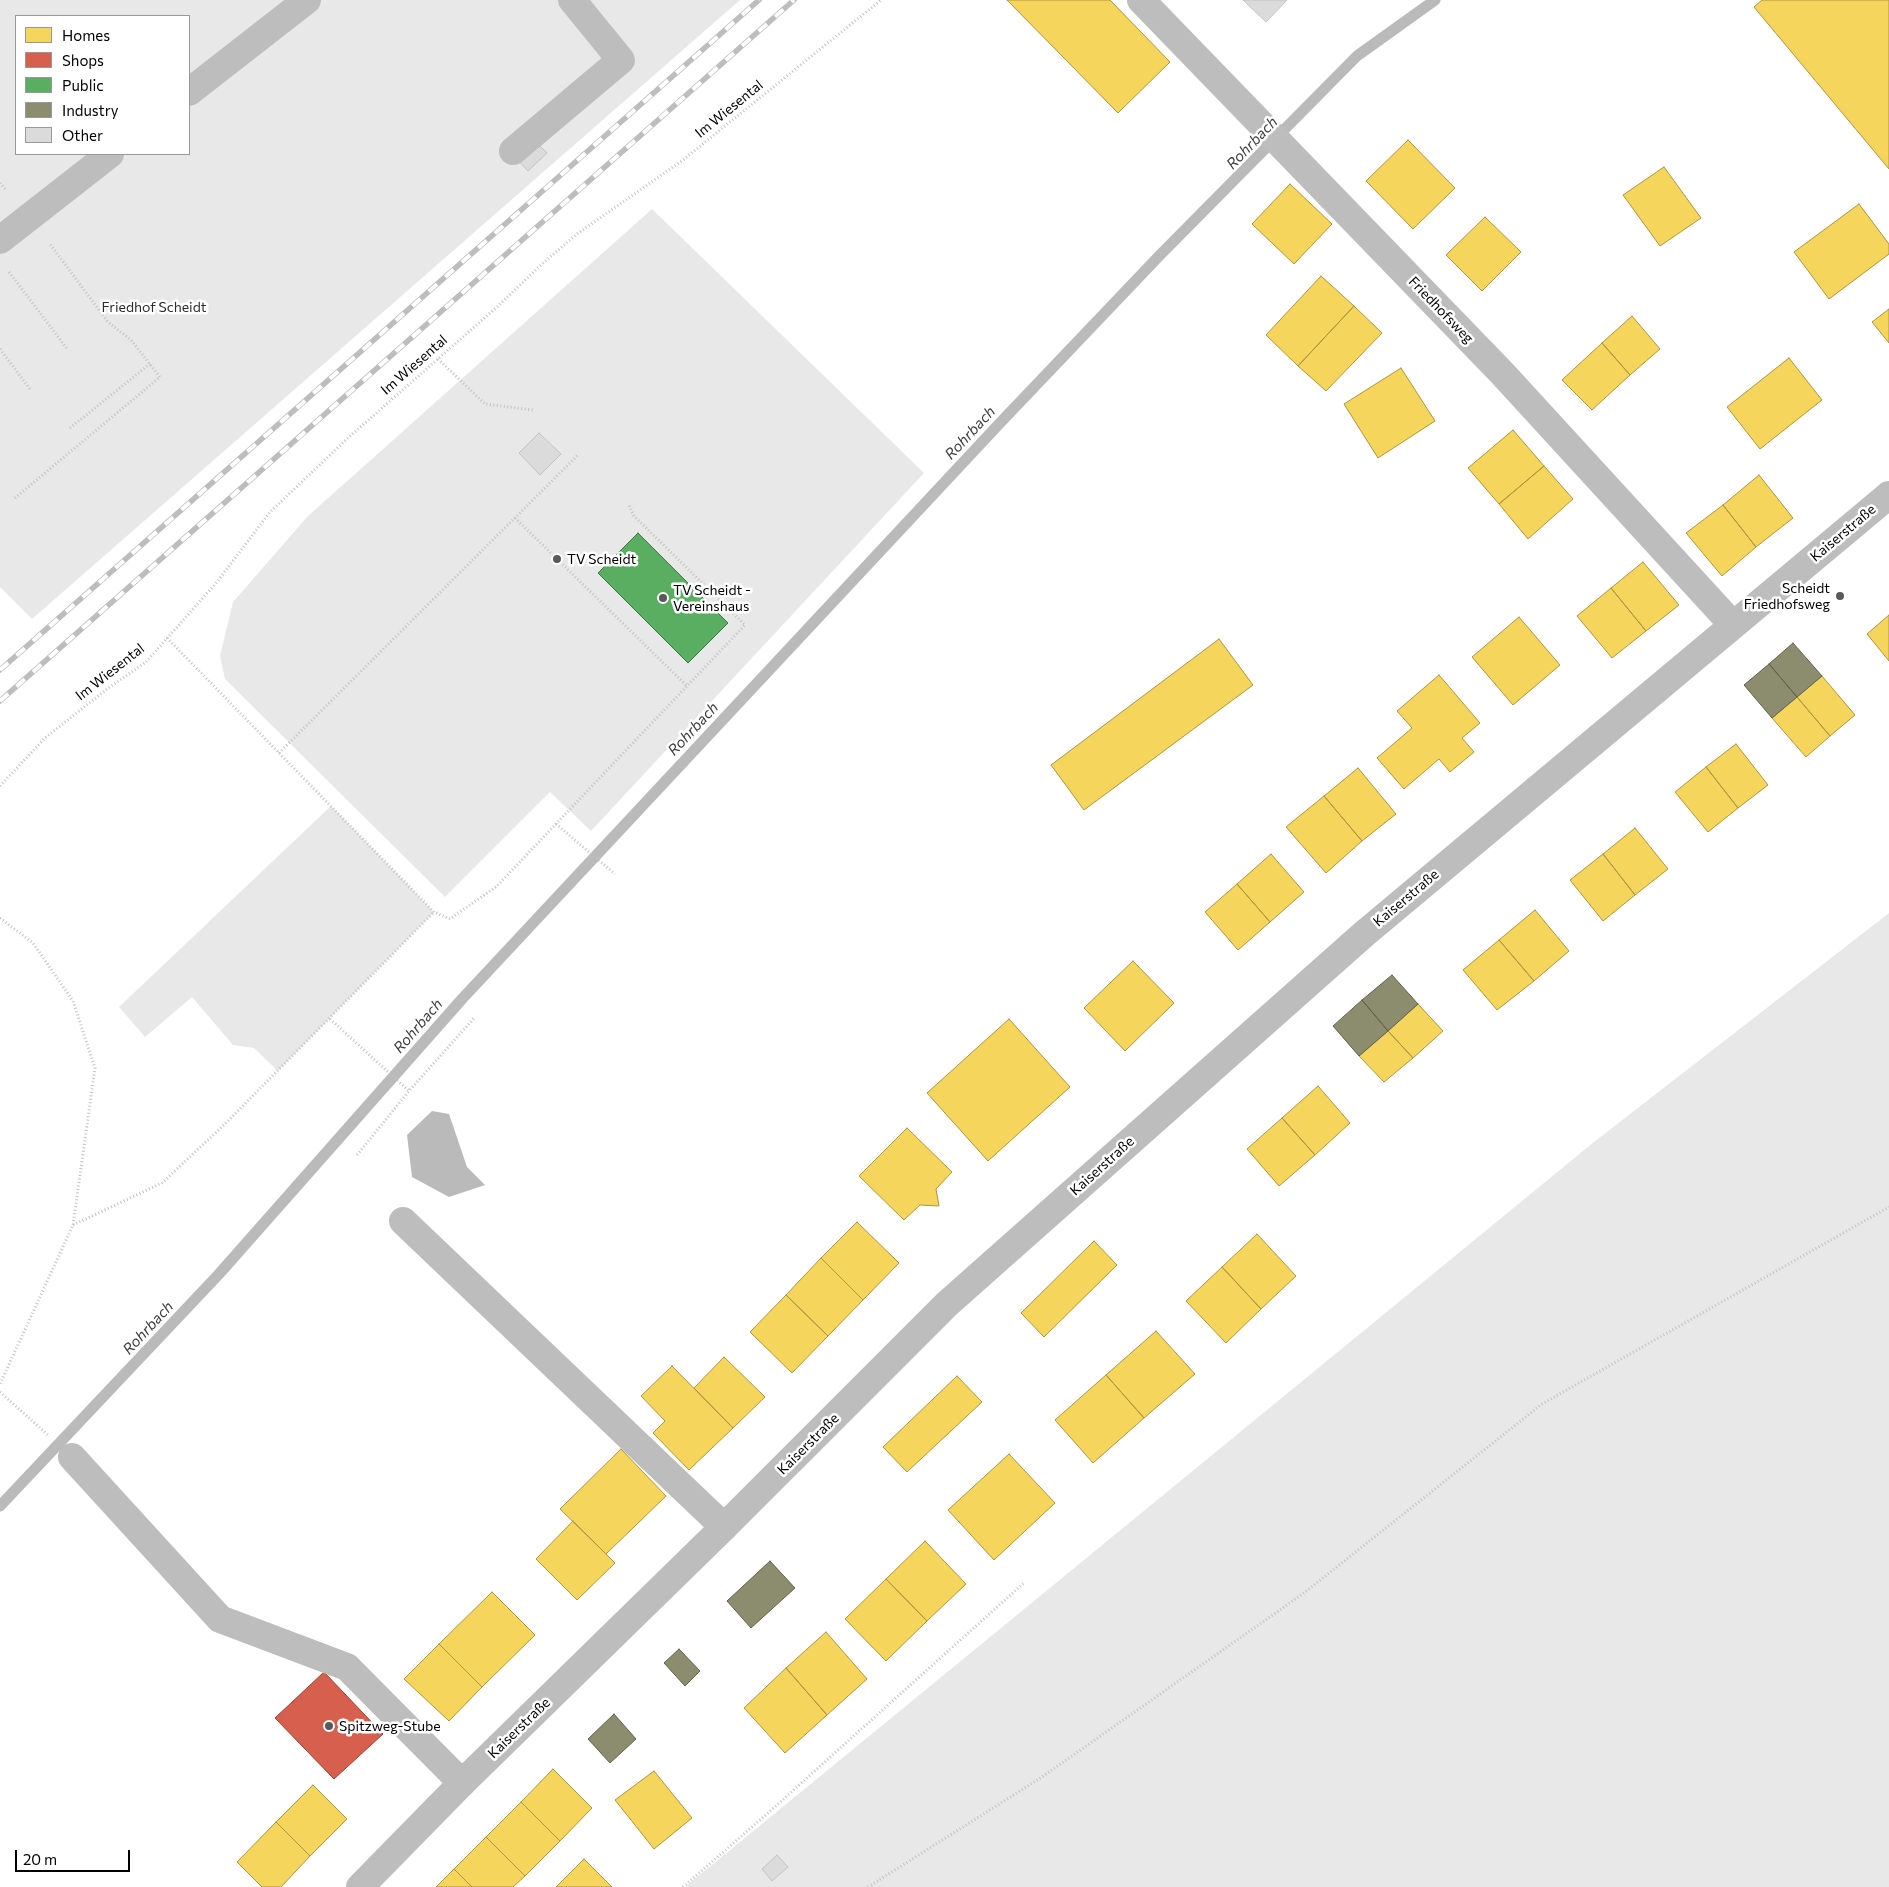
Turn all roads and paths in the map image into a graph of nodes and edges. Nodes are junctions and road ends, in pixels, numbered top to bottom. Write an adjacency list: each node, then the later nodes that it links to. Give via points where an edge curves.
1 (307, 0): 5 (main road)
2 (572, 0): 6 (main road, via 621,60)
3 (881, 0): 13 (path, Im Wiesental, via 683,160 577,234)
4 (1141, 0): 23 (main road, Friedhofsweg, via 1502,373)
5 (190, 91)
6 (513, 152)
7 (109, 155): 8 (main road)
8 (29, 217): 9 (main road); 14 (path, via 108,322 131,340)
9 (0, 240)
10 (6, 267): 12 (path)
11 (0, 350): 15 (path)
12 (68, 350)
13 (438, 359): 16 (path, via 485,404); 24 (path, Im Wiesental, via 270,512 217,582)
14 (151, 363): 17 (path); 20 (path, via 160,377)
15 (30, 389)
16 (533, 410)
17 (70, 428)
18 (578, 455): 22 (path)
19 (1889, 495): 23 (main road, Kaiserstraße)
20 (15, 498)
21 (629, 505): 25 (path, via 634,516 745,625)
22 (515, 518): 25 (path); 26 (path)
23 (1734, 625): 43 (main road, Kaiserstraße, via 1364,934 955,1298)
24 (167, 638): 26 (path); 27 (path, Im Wiesental, via 146,662 45,738)
25 (687, 686): 28 (path)
26 (279, 753): 30 (path)
27 (0, 786)
28 (556, 824): 29 (path); 30 (path, via 498,886 450,919)
29 (615, 874)
30 (434, 912): 33 (path)
31 (0, 918): 38 (path, via 33,943 72,1002 95,1068)
32 (475, 1017): 34 (path)
33 (330, 1019): 34 (path); 38 (path, via 162,1183)
34 (409, 1091): 35 (path)
35 (357, 1155)
36 (1889, 1207): 48 (path, via 1542,1404 1304,1593 1042,1777)
37 (403, 1221): 43 (main road)
38 (73, 1225): 39 (path)
39 (0, 1384)
40 (0, 1392): 41 (path)
41 (31, 1418)
42 (72, 1457): 45 (main road, via 220,1619 347,1667)
43 (724, 1527): 45 (main road, Kaiserstraße)
44 (1025, 1582): 47 (path)
45 (462, 1783): 46 (main road, Kaiserstraße)
46 (360, 1887)
47 (683, 1887)
48 (868, 1887)

